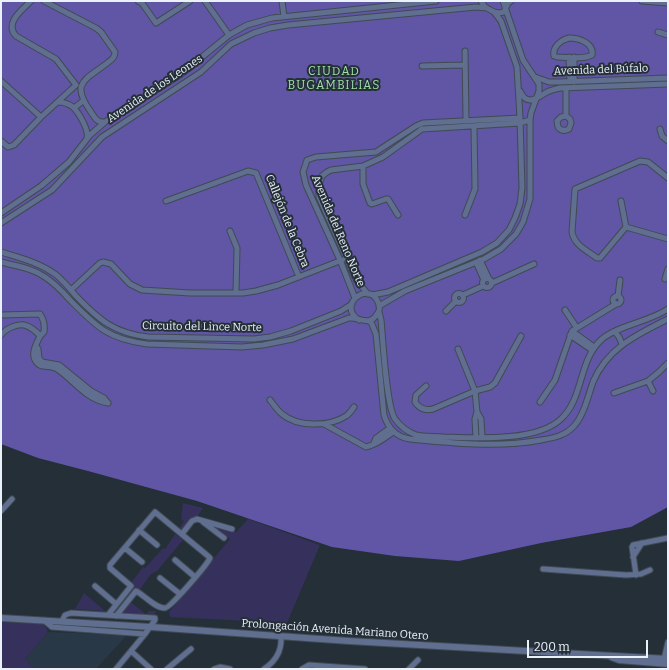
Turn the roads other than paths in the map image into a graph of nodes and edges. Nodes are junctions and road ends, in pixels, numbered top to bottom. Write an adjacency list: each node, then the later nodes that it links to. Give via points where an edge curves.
1 (31, 1): 32 (street, via 13,20 13,31 16,36 56,59)
2 (44, 1): 32 (street, via 96,28 115,52 113,59)
3 (138, 1): 4 (street, via 156,23)
4 (190, 1)
5 (205, 1): 18 (street)
6 (282, 1): 16 (street)
7 (436, 1): 16 (street, Avenida de los Leones)
8 (481, 1): 13 (street)
9 (503, 1): 14 (street)
10 (511, 1): 14 (street)
11 (642, 1): 12 (street)
12 (668, 3)
13 (487, 8): 15 (street); 28 (street, Avenida de los Leones, via 270,28 231,44)
14 (506, 9): 15 (street, via 501,13); 25 (street, via 523,60)
15 (494, 12): 34 (street, via 501,21 515,60)
16 (284, 17): 18 (street, Avenida de los Leones, via 247,25)
17 (658, 32): 19 (street)
18 (229, 35): 24 (street, Avenida de los Leones)
19 (668, 35)
20 (465, 51): 22 (street)
21 (571, 57): 21 (street, via 591,56 591,47 581,40 565,39 556,47 554,55); 30 (street)
22 (464, 65): 23 (street); 42 (street)
23 (422, 66)
24 (183, 73): 28 (street); 45 (street, Avenida de los Leones)
25 (535, 76): 29 (street, Avenida del Búfalo); 36 (street, via 539,84)
26 (668, 78): 30 (street, Avenida del Búfalo)
27 (1, 80): 41 (street)
28 (188, 81): 60 (street, Avenida de los Leones, via 102,137 52,190)
29 (549, 82): 30 (street, Avenida del Búfalo); 35 (street)
30 (572, 82)
31 (668, 84): 33 (street, Avenida del Búfalo)
32 (79, 86): 37 (street); 38 (street)
33 (566, 88): 35 (street, Avenida del Búfalo); 40 (street)
34 (519, 89): 36 (street, via 525,98); 43 (street)
35 (551, 91): 36 (street, Avenida del Búfalo)
36 (536, 99): 44 (street)
37 (83, 101): 39 (street); 45 (street, via 96,120)
38 (58, 102): 39 (street); 41 (street)
39 (74, 108): 48 (street, via 86,128)
40 (566, 116)
41 (41, 117): 49 (street, via 12,147)
42 (466, 120): 43 (street); 56 (street, Avenida del Reno Norte, via 420,124 376,152 307,160 303,172)
43 (520, 120): 44 (street); 46 (street); 77 (street, via 522,188 520,204 509,230 482,252 388,292)
44 (530, 120): 67 (street, via 530,198 523,222 501,250)
45 (105, 122): 48 (street, Avenida de los Leones)
46 (474, 126): 51 (street, via 422,129 382,157); 59 (street, via 475,189)
47 (660, 129): 50 (street, via 662,136)
48 (87, 139): 57 (street, Avenida de los Leones, via 69,162 42,186)
49 (1, 141)
50 (668, 141)
51 (363, 166): 55 (street, Avenida del Reno Norte, via 330,170 322,176 319,185); 58 (street, via 363,184 370,203 388,199)
52 (668, 178): 61 (street, via 648,162 640,161 575,189 572,232 577,243 600,258)
53 (166, 201): 71 (street, Callejón de la Cebra, via 248,171 256,173)
54 (621, 201): 61 (street)
55 (322, 204): 56 (street); 65 (street, Avenida del Reno Norte)
56 (316, 207): 66 (street, Avenida del Reno Norte)
57 (1, 213)
58 (398, 215)
59 (465, 215)
60 (1, 223)
61 (626, 228): 63 (street)
62 (230, 231): 76 (street, via 237,248)
63 (668, 239)
64 (1, 252): 75 (street, Circuito del Lince Norte, via 42,266 60,278)
65 (346, 258): 66 (street); 77 (street, Avenida del Reno Norte, via 357,281)
66 (340, 260): 71 (street); 78 (street, Avenida del Reno Norte)
67 (478, 261): 74 (street); 80 (street, via 398,294)
68 (1, 262): 86 (street, Circuito del Lince Norte, via 45,277 93,323 111,335 133,342 242,347 263,345 293,339 349,318)
69 (534, 264): 74 (street)
70 (668, 269): 72 (street)
71 (298, 277): 76 (street, via 256,291)
72 (665, 279)
73 (620, 280): 88 (street, via 618,296 621,301)
74 (487, 282): 83 (street, via 463,295 456,295 456,301)
75 (71, 290): 76 (street, via 103,262 111,264 130,284 142,290); 79 (street, Circuito del Lince Norte, via 93,313 112,327 135,336 148,337 270,338)
76 (236, 292)
77 (370, 294): 78 (street, via 358,295); 80 (street, via 376,298)
78 (355, 298): 79 (street)
79 (352, 304): 86 (street, via 354,315)
80 (379, 309): 87 (street, via 375,318); 111 (street, via 389,397 394,418 403,428 418,435)
81 (668, 309): 89 (street)
82 (565, 310): 88 (street)
83 (446, 311)
84 (1, 315): 91 (street, via 40,314 44,332)
85 (668, 319): 93 (street)
86 (360, 320): 87 (street)
87 (368, 321): 109 (street, via 371,322 376,334 384,415)
88 (573, 331): 95 (street); 104 (street, via 554,380)
89 (615, 332): 93 (street); 95 (street)
90 (1, 335): 91 (street, via 12,327 25,325)
91 (40, 336): 94 (street)
92 (521, 336): 100 (street, via 495,383)
93 (622, 344): 109 (street, via 597,374 578,420 564,434 503,445 410,439)
94 (36, 346): 94 (street, via 34,356 40,366 56,369 88,395 108,403 59,365 42,362)
95 (593, 348): 112 (street, via 574,400 561,420 538,432)
96 (458, 350): 100 (street)
97 (668, 363): 98 (street)
98 (648, 381): 101 (street); 102 (street)
99 (426, 386): 100 (street, via 416,395 415,402 427,410 433,410)
100 (475, 391): 106 (street)
101 (653, 391)
102 (614, 393)
103 (270, 400): 108 (street, via 279,412 290,419)
104 (540, 402)
105 (354, 407): 107 (street, via 345,416)
106 (478, 412): 111 (street, via 475,419); 112 (street)
107 (336, 420): 108 (street); 110 (street)
108 (321, 424): 110 (street)
109 (391, 430): 110 (street, via 376,438 370,446 365,446)
110 (337, 431)
111 (476, 438): 112 (street)
112 (482, 438)
113 (12, 499): 114 (street)
114 (3, 506): 115 (street)
115 (1, 511)
116 (201, 520): 117 (street); 119 (street, via 192,521); 120 (street)
117 (232, 529)
118 (139, 530): 119 (street, via 155,512); 122 (street); 123 (street)
119 (182, 534): 129 (street, via 210,558)
120 (224, 538)
121 (668, 538): 128 (street, via 642,543 633,557)
122 (157, 545)
123 (125, 548): 125 (street); 133 (street, via 109,566 131,586)
124 (175, 560): 129 (street)
125 (142, 562)
126 (543, 569): 128 (street)
127 (650, 570): 128 (street)
128 (636, 575)
129 (195, 577): 132 (street)
130 (160, 578): 132 (street)
131 (95, 586): 133 (street)
132 (180, 594): 135 (street, via 168,608 163,608 136,591)
133 (116, 604): 134 (street)
134 (108, 615): 135 (street); 138 (street, via 71,613 65,615)
135 (116, 616): 139 (street, via 155,618)
136 (1, 618): 137 (street, Prolongación Avenida Mariano Otero)
137 (45, 621): 138 (street, Prolongación Avenida Mariano Otero); 140 (street, via 52,627)
138 (62, 622): 139 (street, Prolongación Avenida Mariano Otero)
139 (151, 627): 140 (street); 141 (street, Prolongación Avenida Mariano Otero)
140 (145, 634): 144 (street)
141 (281, 637): 146 (street, Prolongación Avenida Mariano Otero); 147 (street, via 280,652)
142 (668, 642): 146 (street)
143 (191, 649): 150 (street)
144 (131, 651): 148 (street); 149 (street)
145 (418, 660): 155 (street)
146 (667, 660)
147 (268, 668)
148 (116, 669)
149 (151, 669)
150 (167, 669)
151 (214, 669): 152 (street)
152 (230, 669)
153 (302, 669): 154 (street, via 309,665)
154 (365, 669)
155 (409, 669)

